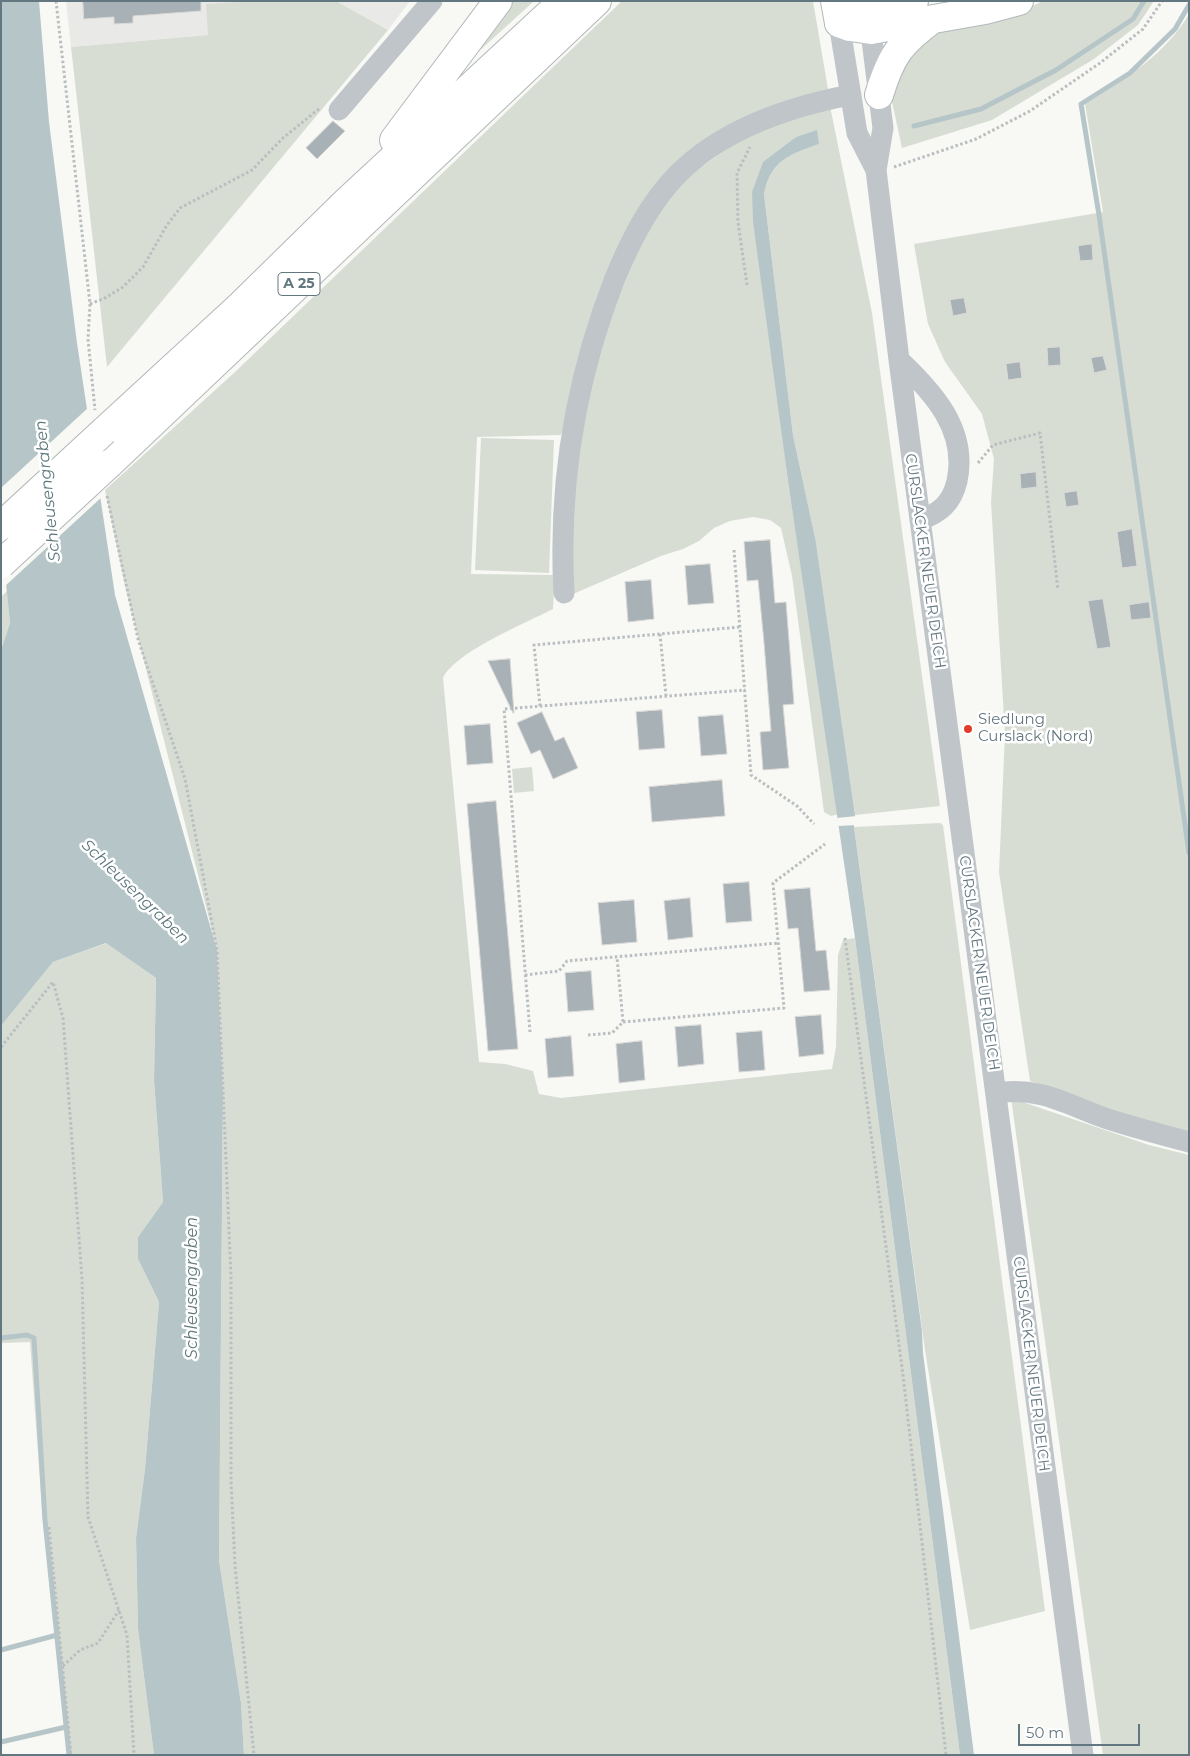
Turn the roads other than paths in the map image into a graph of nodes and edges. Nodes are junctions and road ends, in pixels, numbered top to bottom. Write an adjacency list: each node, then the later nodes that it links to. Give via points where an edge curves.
1 (432, 1): 11 (street)
2 (498, 1): 13 (highway)
3 (563, 1): 13 (highway, A 25)
4 (597, 1): 17 (highway, A 25, bridge)
5 (1019, 1): 6 (highway, via 985,10)
6 (924, 10): 8 (highway); 10 (highway, via 888,66)
7 (837, 12): 8 (highway); 9 (street, CURSLACKER NEUER DEICH)
8 (869, 12): 10 (street, CURSLACKER NEUER DEICH)
9 (850, 95): 12 (street, CURSLACKER NEUER DEICH, via 857,132); 18 (street, via 813,103 721,141 676,175 645,217 624,258 592,341 570,440 561,543)
10 (879, 95): 12 (street, CURSLACKER NEUER DEICH, via 883,128)
11 (339, 110)
12 (876, 170): 14 (street, CURSLACKER NEUER DEICH)
13 (347, 201): 16 (highway, A 25, bridge, via 241,305 100,423)
14 (899, 360): 15 (street, CURSLACKER NEUER DEICH); 15 (street, via 929,390 951,424 958,443 959,473 955,493 941,511)
15 (920, 520): 19 (street, CURSLACKER NEUER DEICH)
16 (1, 526)
17 (1, 564)
18 (564, 593)
19 (996, 1093): 20 (street, via 1022,1090 1054,1097 1113,1120); 21 (street, CURSLACKER NEUER DEICH)
20 (1189, 1142)
21 (1083, 1755)

